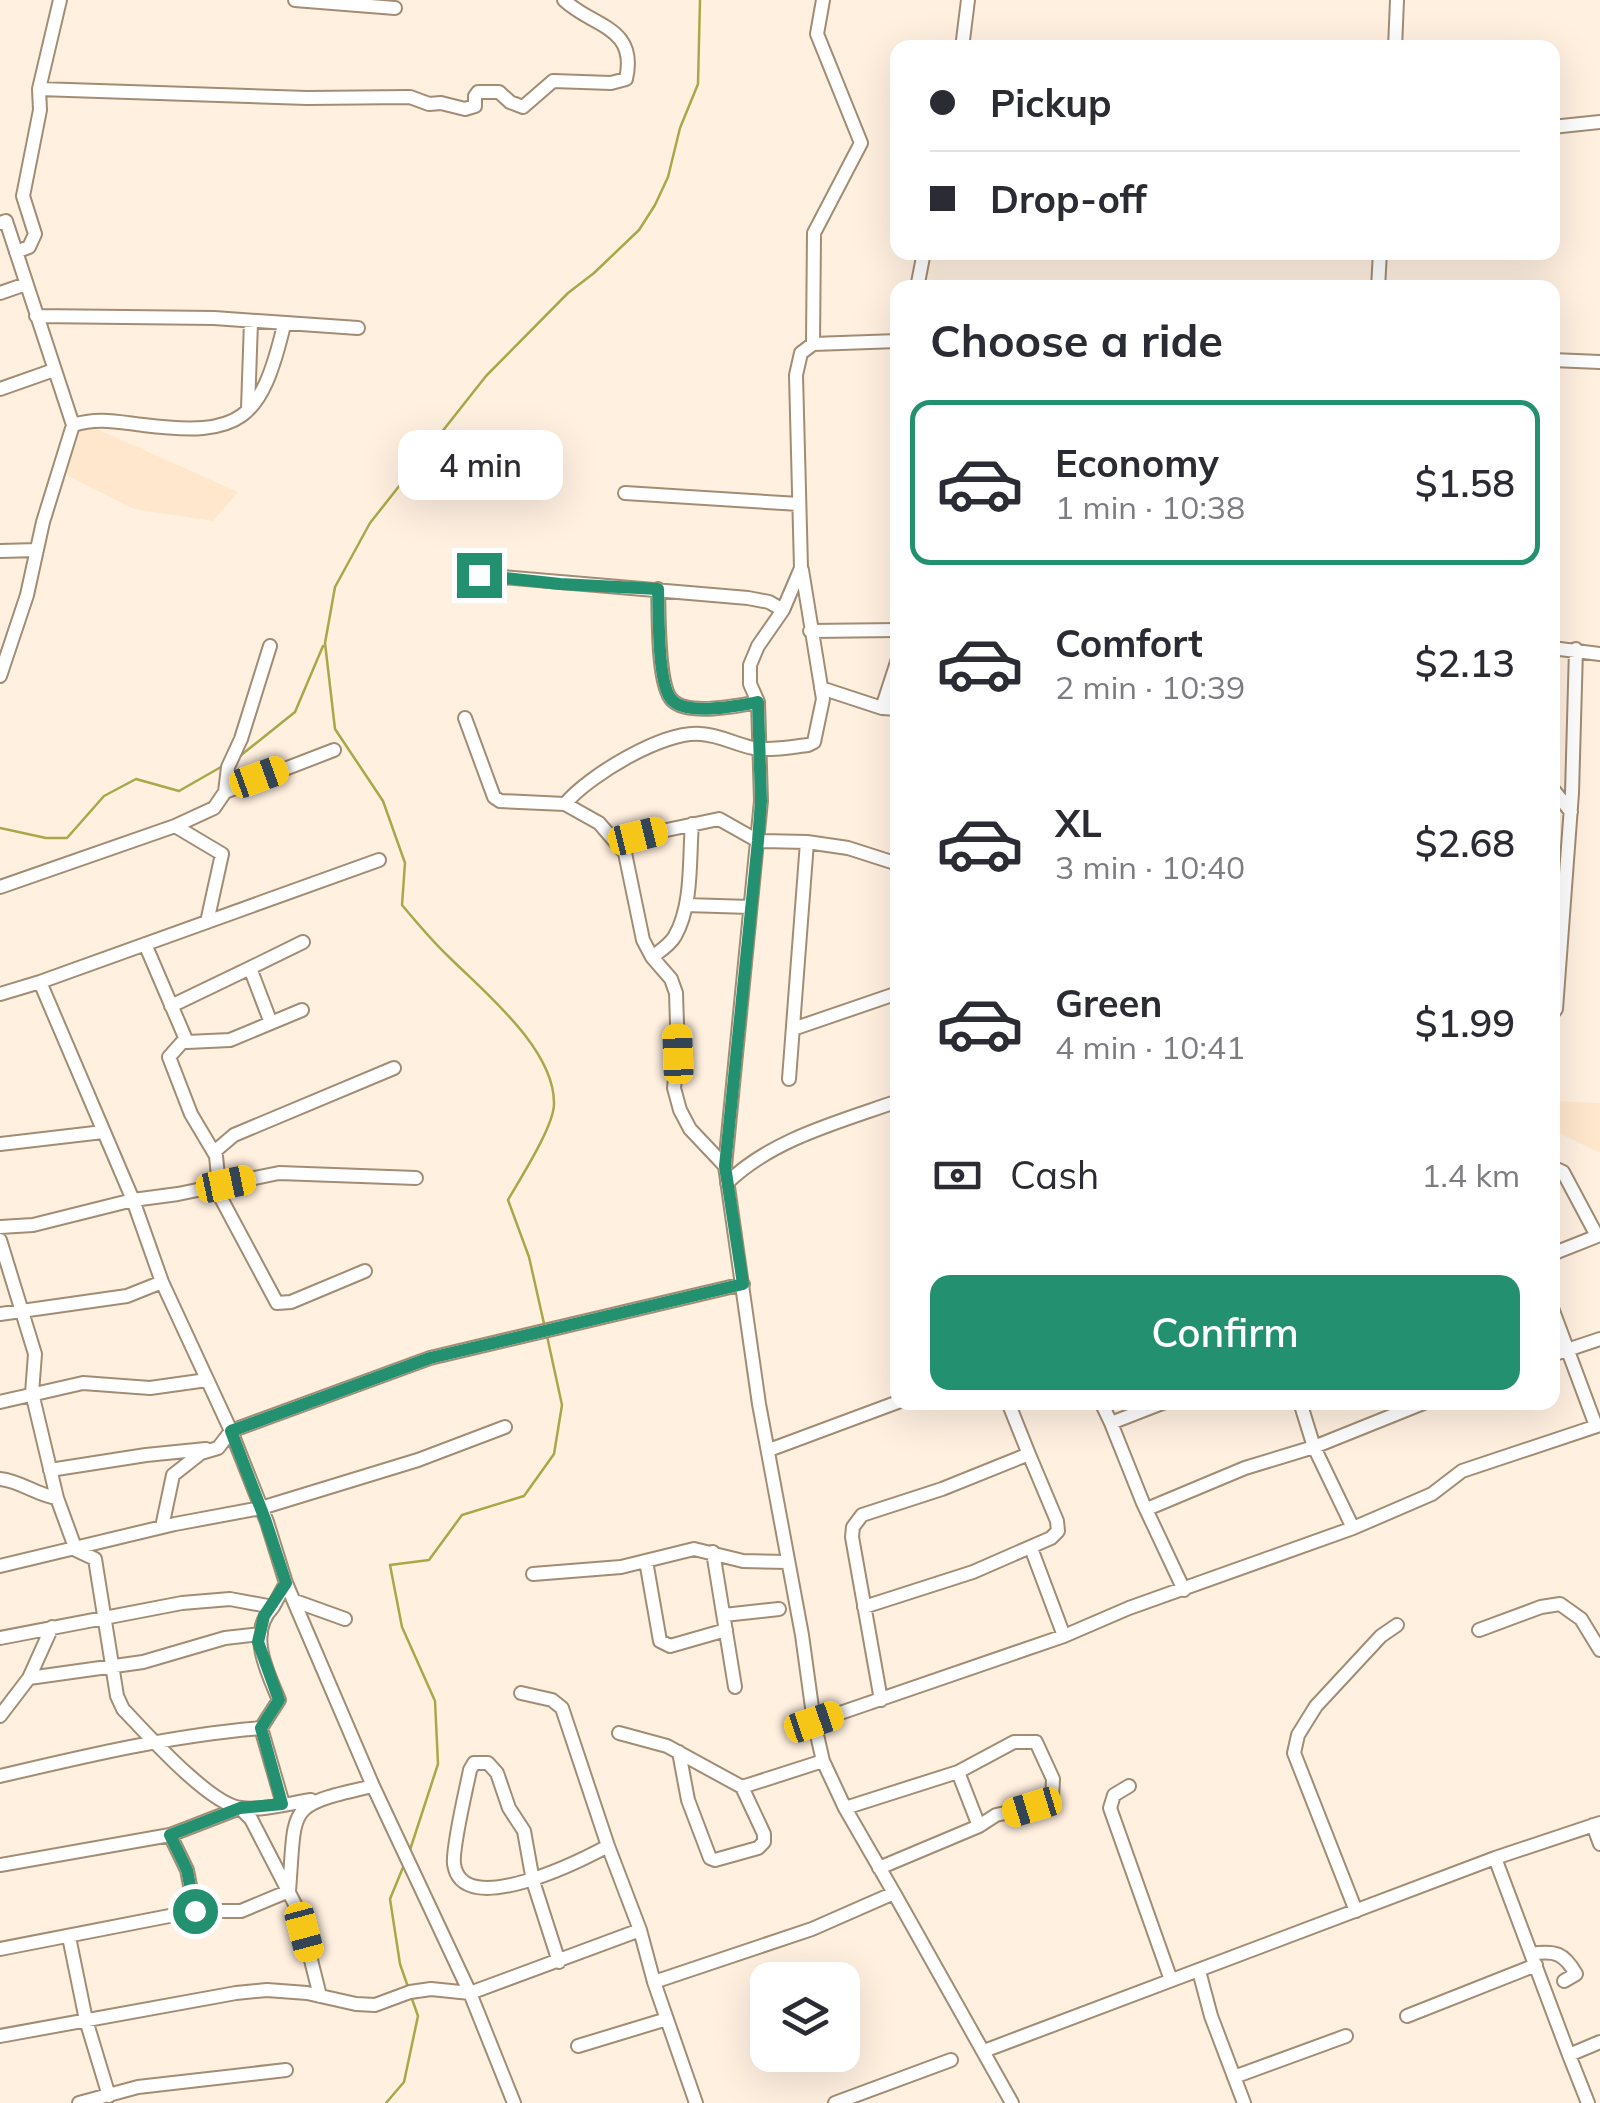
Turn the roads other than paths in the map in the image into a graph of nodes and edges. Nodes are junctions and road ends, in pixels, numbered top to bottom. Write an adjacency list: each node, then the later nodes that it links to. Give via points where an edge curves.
1 (60, 0): 11 (street)
2 (295, 0): 7 (street)
3 (564, 0): 11 (street, via 615,31 626,78 553,81 523,107 499,92 478,92 475,106 466,109 410,97)
4 (823, 0): 24 (street, via 817,34 862,143 814,233)
5 (968, 0): 9 (street)
6 (1397, 0): 10 (street)
7 (340, 2): 8 (street)
8 (395, 8)
9 (965, 40)
10 (1395, 40)
11 (39, 89): 16 (street, via 24,196 35,234 29,247)
12 (1600, 122): 13 (street)
13 (1560, 126)
14 (0, 206): 15 (street)
15 (3, 222): 16 (street)
16 (16, 252): 17 (street)
17 (26, 284): 18 (street); 19 (street)
18 (0, 294)
19 (36, 316): 20 (street); 27 (street)
20 (252, 322): 21 (street); 29 (street)
21 (284, 325): 22 (street); 29 (street, via 276,359)
22 (358, 328)
23 (890, 341): 24 (street)
24 (813, 344): 32 (street, via 801,353 796,375)
25 (1560, 360): 26 (street)
26 (1600, 362)
27 (54, 370): 28 (street); 30 (street)
28 (0, 389)
29 (248, 411): 30 (street, via 226,426 184,429 102,419)
30 (73, 425): 33 (street)
31 (625, 493): 32 (street)
32 (799, 504): 35 (street)
33 (37, 550): 34 (street); 45 (street)
34 (0, 551)
35 (801, 568): 38 (street); 40 (street)
36 (479, 575): 37 (street)
37 (658, 589): 38 (street, via 748,598); 48 (street, via 668,696 686,708)
38 (782, 610): 48 (street, via 750,664)
39 (890, 630): 40 (street)
40 (810, 631): 47 (street)
41 (270, 646): 54 (street, via 228,767)
42 (1560, 648): 43 (street)
43 (1576, 649): 44 (street); 57 (street)
44 (1600, 654)
45 (0, 676)
46 (890, 684): 49 (street)
47 (821, 688): 49 (street); 52 (street, via 814,742)
48 (758, 702): 52 (street)
49 (882, 708): 50 (street)
50 (890, 708)
51 (465, 718): 56 (street, via 494,796)
52 (758, 749): 56 (street, via 718,736 681,735 600,772); 60 (street)
53 (334, 750): 54 (street)
54 (226, 792): 59 (street, via 214,808)
55 (1560, 798): 57 (street)
56 (565, 804): 62 (street, via 599,823)
57 (1571, 812): 65 (street)
58 (692, 824): 60 (street, via 719,819); 62 (street, via 638,836); 67 (street)
59 (175, 826): 66 (street); 69 (street, via 222,854)
60 (758, 841): 61 (street); 68 (street)
61 (807, 842): 64 (street); 80 (street)
62 (625, 853): 72 (street, via 638,924)
63 (379, 860): 69 (street)
64 (890, 861)
65 (1560, 879)
66 (0, 887)
67 (686, 905): 68 (street); 72 (street, via 674,940)
68 (750, 907): 88 (street)
69 (207, 922): 71 (street)
70 (303, 942): 73 (street)
71 (145, 944): 74 (street); 77 (street)
72 (652, 957): 88 (street, via 670,979 678,1004 674,1088 680,1110)
73 (250, 968): 77 (street); 79 (street)
74 (40, 982): 75 (street); 85 (street)
75 (0, 994)
76 (890, 997): 80 (street)
77 (170, 1006): 81 (street)
78 (302, 1010): 79 (street)
79 (271, 1023): 81 (street, via 230,1040 194,1044)
80 (793, 1029): 83 (street)
81 (185, 1038): 87 (street, via 169,1057)
82 (394, 1068): 87 (street, via 234,1135)
83 (789, 1079)
84 (890, 1104): 91 (street, via 771,1150)
85 (104, 1132): 86 (street); 93 (street)
86 (0, 1144)
87 (214, 1152): 92 (street)
88 (725, 1166): 91 (street)
89 (1560, 1170): 95 (street)
90 (416, 1178): 92 (street, via 279,1173)
91 (728, 1183): 100 (street)
92 (217, 1186): 93 (street); 98 (street, via 277,1303)
93 (133, 1200): 94 (street); 99 (street)
94 (0, 1228)
95 (1599, 1236): 97 (street)
96 (0, 1240): 101 (street)
97 (1560, 1251)
98 (365, 1271)
99 (162, 1282): 101 (street, via 127,1296); 107 (street)
100 (743, 1284): 119 (street, via 430,1358); 122 (street)
101 (22, 1309): 102 (street); 108 (street, via 35,1354)
102 (0, 1314)
103 (1560, 1330): 105 (street)
104 (1600, 1338): 105 (street)
105 (1567, 1350): 106 (street); 117 (street)
106 (1560, 1352)
107 (208, 1380): 108 (street, via 150,1388 83,1383); 119 (street)
108 (32, 1393): 109 (street); 125 (street)
109 (0, 1402)
110 (890, 1405): 122 (street)
111 (1011, 1410): 124 (street)
112 (1105, 1410): 116 (street)
113 (1144, 1410): 116 (street)
114 (1302, 1410): 120 (street)
115 (1406, 1410): 120 (street)
116 (1111, 1423): 130 (street)
117 (1598, 1426): 132 (street, via 1462,1472 1432,1494)
118 (505, 1427): 129 (street)
119 (231, 1431): 121 (street); 129 (street)
120 (1314, 1447): 130 (street); 132 (street)
121 (218, 1448): 123 (street); 126 (street)
122 (769, 1450): 137 (street)
123 (164, 1452): 125 (street); 126 (street)
124 (1028, 1452): 133 (street, via 1058,1521 1052,1538); 144 (street, via 862,1515 852,1537)
125 (50, 1470): 128 (street)
126 (173, 1476): 131 (street)
127 (0, 1479): 128 (street)
128 (57, 1498): 134 (street)
129 (262, 1508): 131 (street); 140 (street)
130 (1147, 1509): 141 (street)
131 (162, 1528): 134 (street)
132 (1353, 1528): 141 (street)
133 (1032, 1548): 144 (street); 154 (street)
134 (76, 1550): 138 (street); 147 (street, via 95,1558)
135 (714, 1552): 136 (street, via 694,1549); 137 (street, via 743,1561); 146 (street)
136 (646, 1562): 139 (street); 151 (street, via 660,1641 670,1646)
137 (788, 1562): 163 (street)
138 (0, 1566)
139 (532, 1574)
140 (286, 1583): 142 (street); 143 (street)
141 (1184, 1590): 154 (street)
142 (295, 1600): 148 (street); 171 (street)
143 (273, 1606): 147 (street, via 230,1599); 153 (street)
144 (864, 1607): 161 (street)
145 (779, 1609): 146 (street)
146 (724, 1615): 151 (street)
147 (106, 1616): 150 (street); 157 (street)
148 (345, 1619)
149 (1397, 1625): 190 (street, via 1316,1706 1294,1753)
150 (52, 1627): 155 (street); 158 (street)
151 (726, 1630): 159 (street)
152 (1480, 1630): 156 (street, via 1560,1604 1581,1619)
153 (261, 1634): 157 (street); 164 (street, via 279,1700)
154 (1064, 1636): 161 (street)
155 (0, 1638)
156 (1600, 1650)
157 (108, 1667): 158 (street); 166 (street, via 123,1709)
158 (29, 1678): 162 (street)
159 (735, 1686)
160 (522, 1694): 182 (street, via 562,1708)
161 (881, 1700): 163 (street)
162 (0, 1716)
163 (814, 1722): 168 (street)
164 (261, 1728): 166 (street); 175 (street)
165 (618, 1734): 167 (street)
166 (156, 1744): 170 (street); 176 (street)
167 (679, 1752): 173 (street); 173 (street, via 710,1858 764,1842)
168 (823, 1761): 173 (street); 177 (street)
169 (958, 1772): 177 (street); 179 (street); 179 (street, via 1031,1740 1053,1780 1052,1798)
170 (0, 1776)
171 (373, 1786): 174 (street); 200 (street)
172 (1129, 1786): 197 (street, via 1114,1795 1110,1808)
173 (742, 1787)
174 (316, 1799): 175 (street); 187 (street, via 296,1820)
175 (282, 1804): 176 (street)
176 (240, 1808): 180 (street); 187 (street)
177 (845, 1808): 185 (street)
178 (1596, 1824): 181 (street); 183 (street)
179 (979, 1826): 185 (street)
180 (170, 1835): 184 (street); 189 (street, via 187,1870)
181 (1600, 1844)
182 (608, 1846): 186 (street); 191 (street)
183 (1495, 1858): 190 (street); 194 (street)
184 (0, 1865)
185 (880, 1868): 188 (street)
186 (533, 1880): 186 (street, via 477,1888 454,1865 474,1763 498,1772 524,1831); 195 (street)
187 (290, 1891): 189 (street, via 241,1912); 201 (street)
188 (894, 1893): 198 (street, via 812,1930); 209 (street)
189 (195, 1911): 192 (street)
190 (1356, 1912): 196 (street)
191 (640, 1930): 195 (street); 198 (street)
192 (69, 1937): 193 (street); 204 (street)
193 (0, 1949)
194 (1533, 1959): 199 (street, via 1548,1951 1562,1955 1576,1974); 202 (street); 210 (street)
195 (559, 1962): 200 (street)
196 (1199, 1971): 197 (street); 213 (street)
197 (1171, 1980): 209 (street)
198 (654, 1982): 203 (street)
199 (1564, 1982)
200 (470, 1993): 201 (street, via 431,1989 375,2005); 216 (street)
201 (320, 1996): 204 (street, via 236,1993)
202 (1407, 2016)
203 (667, 2019): 208 (street); 217 (street)
204 (86, 2020): 205 (street); 214 (street)
205 (0, 2036)
206 (1346, 2036): 213 (street)
207 (1600, 2042): 210 (street)
208 (578, 2046)
209 (984, 2051): 219 (street)
210 (1570, 2055): 221 (street)
211 (951, 2060): 218 (street)
212 (286, 2070): 214 (street)
213 (1234, 2077): 220 (street)
214 (108, 2096): 215 (street)
215 (79, 2103)
216 (514, 2103)
217 (696, 2103)
218 (835, 2103)
219 (1012, 2103)
220 (1244, 2103)
221 (1588, 2103)

